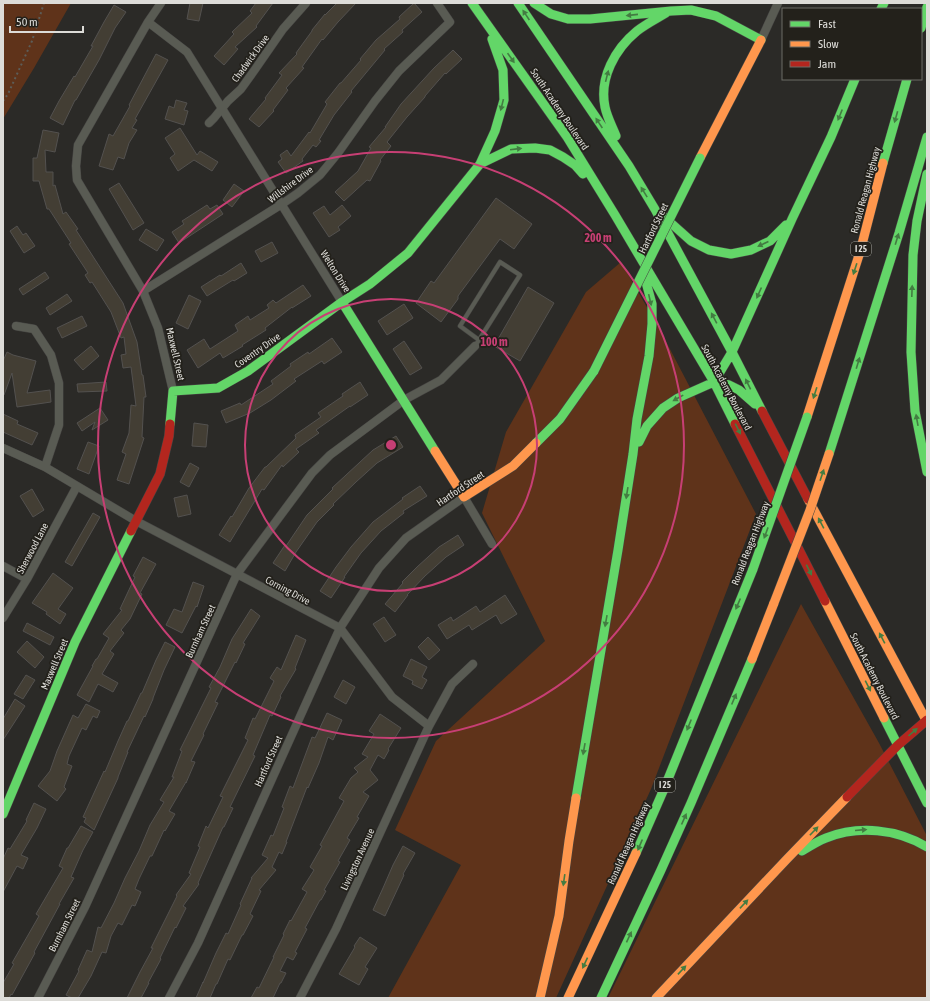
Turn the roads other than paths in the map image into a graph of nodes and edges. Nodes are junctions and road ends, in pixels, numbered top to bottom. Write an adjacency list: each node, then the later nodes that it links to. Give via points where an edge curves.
1 (160, 3): 10 (street, Maxwell Street)
2 (306, 3): 15 (street, Chadwick Drive, via 283,29 241,89)
3 (437, 3): 21 (street, Willshire Drive, via 450,22 399,71 320,175)
4 (472, 3): 18 (main road, one-way to 18, via 492,40 502,70 504,100 495,131); 23 (main road, South Academy Boulevard, one-way to 23, via 567,137)
5 (518, 3): 19 (main road, South Academy Boulevard, one-way to 5)
6 (534, 3): 9 (main road, one-way to 6, via 568,19 551,14)
7 (778, 3): 12 (street, Hartford Street)
8 (927, 7): 11 (main road)
9 (670, 10): 12 (main road, via 691,10 716,16); 19 (main road, one-way to 9, via 604,101 608,72 613,58 624,43 638,30)
10 (148, 22): 15 (street, Welton Drive, via 187,52); 26 (street, Maxwell Street, via 78,145 76,166 77,180)
11 (922, 24)
12 (761, 40): 40 (main road, Hartford Street, bridge, via 594,371 560,419 513,466)
13 (855, 80): 24 (main road, one-way to 24)
14 (907, 80): 60 (main road, Ronald Reagan Highway / I 25, one-way to 60, bridge, via 860,252 807,417 753,569 648,826)
15 (222, 108): 16 (street, Chadwick Drive); 21 (street, Welton Drive)
16 (209, 123)
17 (927, 137): 61 (main road, one-way to 17, bridge, via 691,803 755,651 810,510 899,233)
18 (480, 164): 23 (main road, one-way to 23, via 511,149 550,150 575,165); 27 (main road, Coventry Drive, via 408,253 370,284)
19 (629, 166): 22 (main road, South Academy Boulevard, one-way to 19)
20 (927, 174): 38 (main road, one-way to 20, via 915,411 910,352 913,256)
21 (282, 204): 26 (street, Willshire Drive); 27 (street, Welton Drive)
22 (656, 211): 24 (main road, one-way to 22, via 770,241 750,250 731,254 709,250 691,241); 30 (main road, South Academy Boulevard, one-way to 22)
23 (615, 215): 25 (main road, South Academy Boulevard)
24 (792, 219): 30 (main road, one-way to 30)
25 (635, 250): 31 (main road, South Academy Boulevard); 36 (main road, one-way to 36, via 652,304 652,324)
26 (143, 292): 32 (street, Maxwell Street, via 158,328)
27 (342, 302): 32 (main road, Coventry Drive, via 248,371 218,388); 33 (main road, Welton Drive)
28 (16, 326): 37 (street, via 34,329 51,355 59,383 59,425)
29 (477, 343): 29 (lane, via 520,275 500,262 460,326); 33 (street, Burnham Street, via 442,380)
30 (732, 352): 31 (main road); 34 (main road, South Academy Boulevard, one-way to 30)
31 (714, 382): 34 (main road, via 739,390); 36 (main road, one-way to 36, via 678,398 664,408 647,426); 51 (main road, South Academy Boulevard, one-way to 51)
32 (173, 391): 41 (main road, Maxwell Street, via 169,436 160,474)
33 (404, 400): 40 (main road, Welton Drive); 44 (street, Burnham Street, via 330,455 312,473)
34 (761, 410): 49 (main road, South Academy Boulevard, one-way to 34)
35 (3, 448): 37 (street, Corning Drive)
36 (633, 454): 59 (main road, one-way to 59, via 559,916)
37 (45, 467): 39 (street, Corning Drive)
38 (927, 472)
39 (76, 486): 41 (street, Corning Drive); 45 (street, Sherwood Lane)
40 (464, 498): 42 (street, Welton Drive); 47 (street, Hartford Street, via 406,538 379,568)
41 (136, 521): 44 (street, Corning Drive); 53 (main road, Maxwell Street, via 74,642)
42 (492, 544)
43 (3, 566): 45 (street)
44 (237, 574): 47 (street, Corning Drive); 56 (street, Burnham Street, via 85,907)
45 (27, 579): 46 (street, Sherwood Lane)
46 (3, 618)
47 (340, 628): 50 (street, Corning Drive, via 392,697); 57 (street, Hartford Street, via 198,943)
48 (472, 664): 50 (street, via 452,684)
49 (927, 721): 51 (main road, one-way to 49)
50 (429, 726): 58 (street, Livingston Avenue, via 336,929)
51 (898, 745): 52 (main road, South Academy Boulevard); 55 (main road, one-way to 51)
52 (927, 803)
53 (3, 814)
54 (927, 847): 55 (main road, one-way to 54, via 835,835 864,830 894,833)
55 (787, 859): 62 (main road, one-way to 55)
56 (38, 998)
57 (169, 998)
58 (300, 998)
59 (540, 998)
60 (568, 998)
61 (601, 998)
62 (656, 998)

